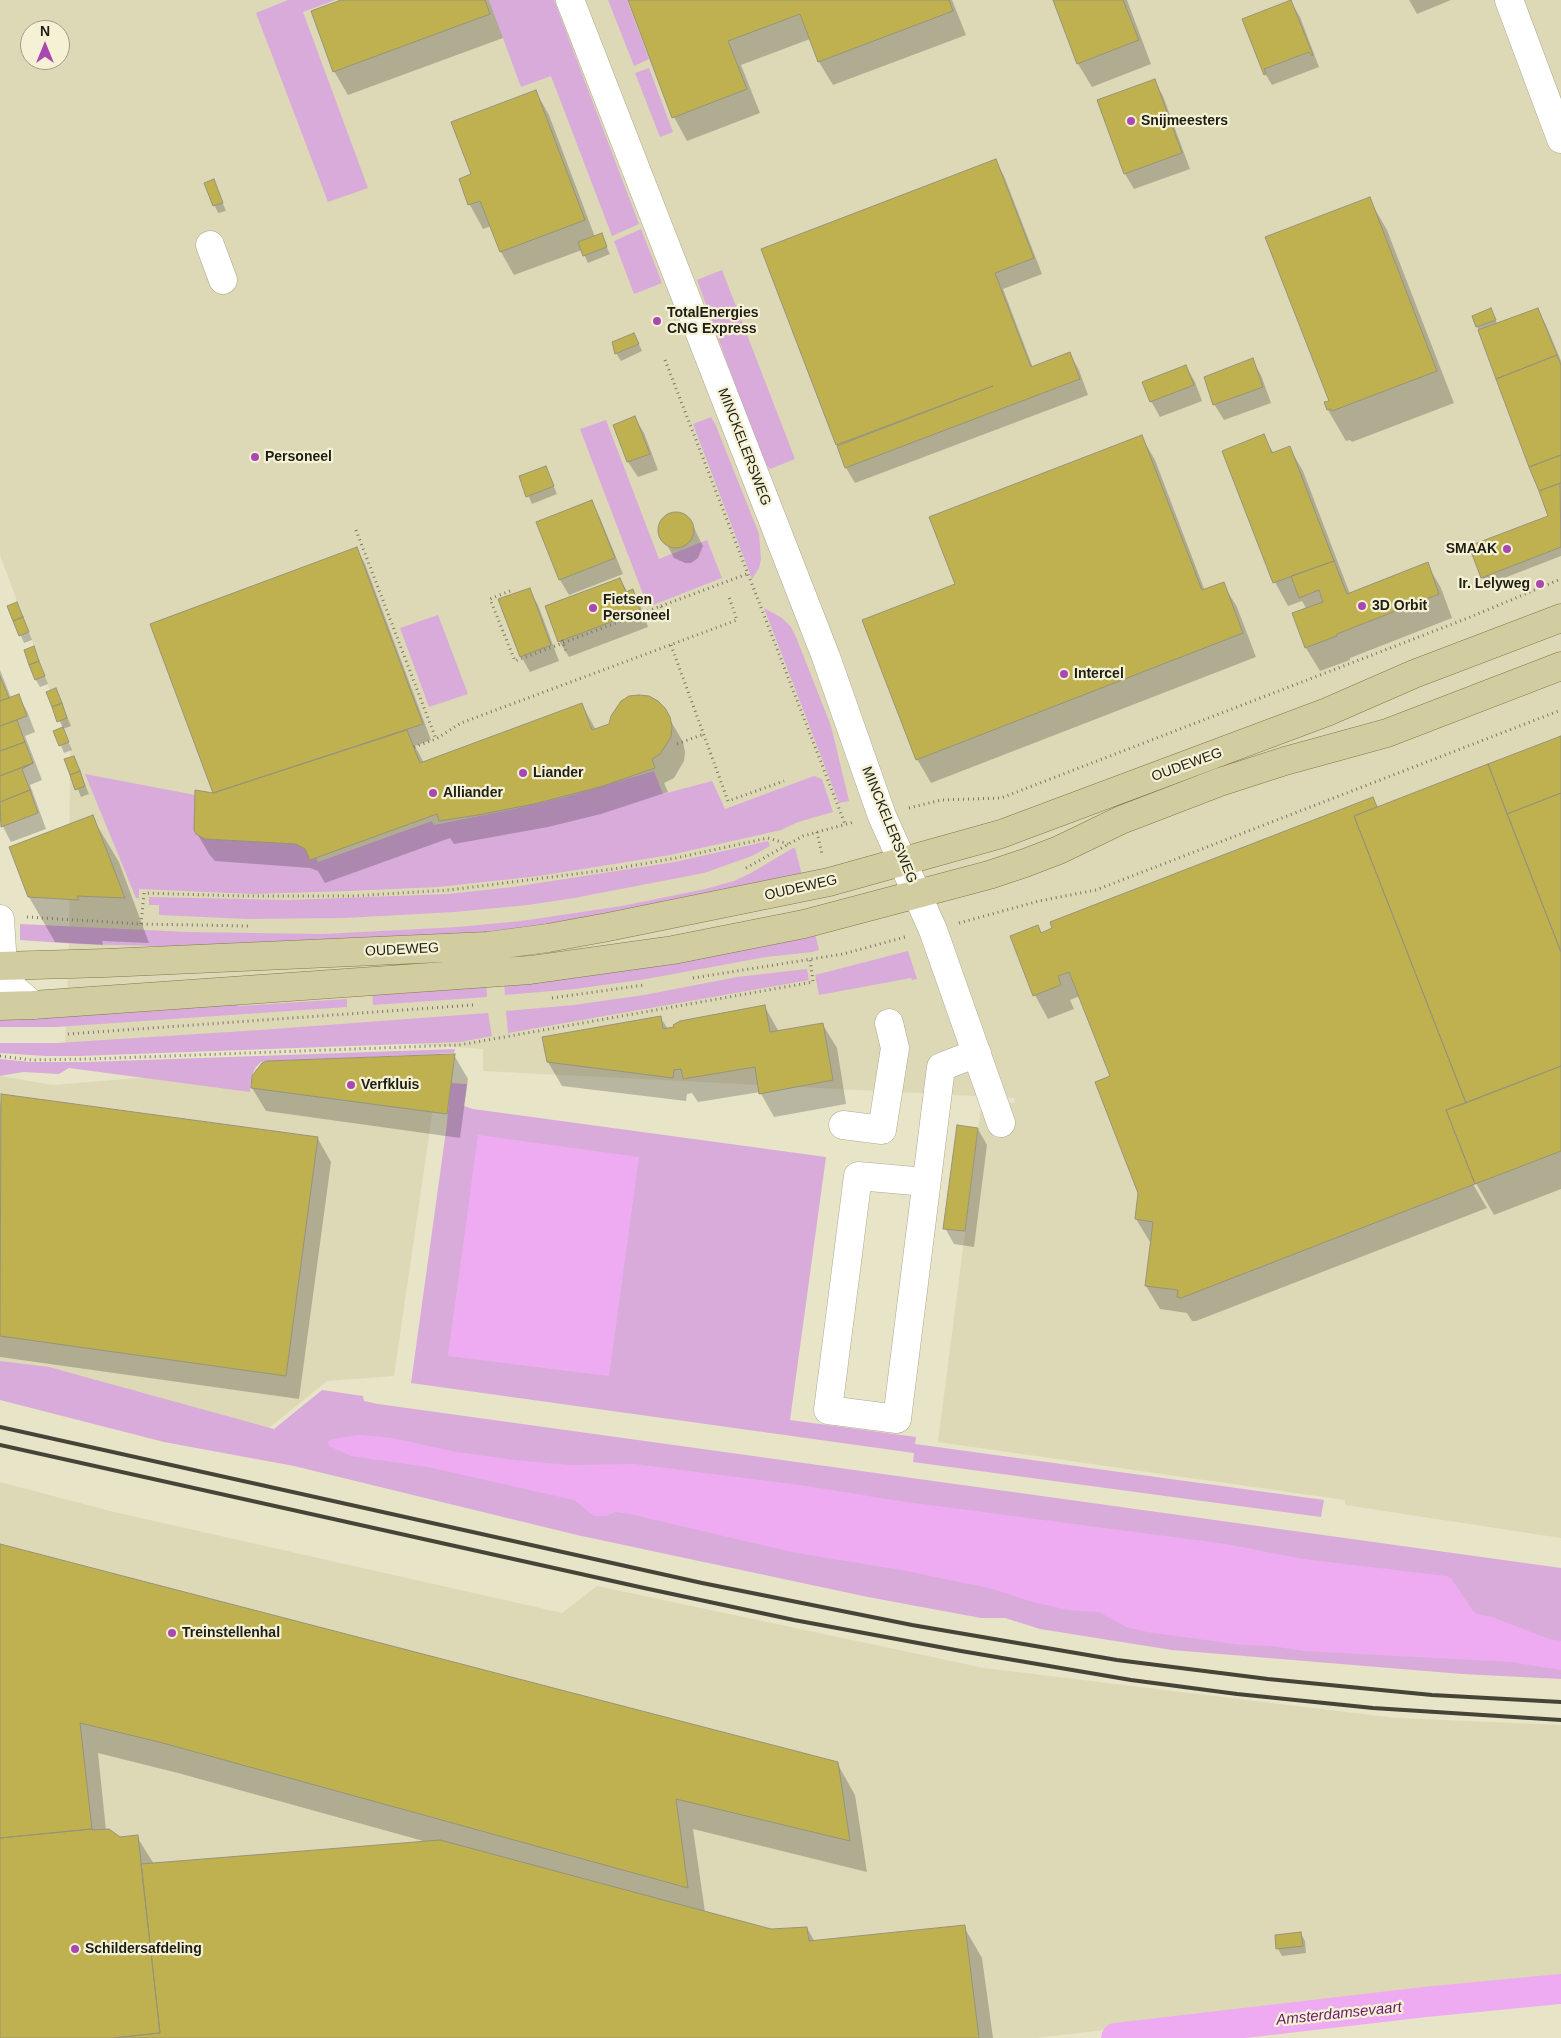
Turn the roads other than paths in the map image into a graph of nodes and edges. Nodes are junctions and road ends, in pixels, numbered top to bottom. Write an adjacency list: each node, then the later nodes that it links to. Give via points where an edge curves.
1 (570, 0): 8 (street, MINCKELERSWEG, via 826,657 882,816)
2 (1509, 0): 3 (street)
3 (1561, 139)
4 (210, 245): 5 (street)
5 (223, 280)
6 (1561, 618): 8 (main road, OUDEWEG, via 1192,764 1001,834)
7 (1561, 666): 9 (main road, OUDEWEG, via 1387,733 1220,782 1121,820 1025,863)
8 (903, 863): 9 (street, MINCKELERSWEG); 11 (main road, OUDEWEG, via 787,891 608,927 488,946)
9 (917, 894): 12 (main road, OUDEWEG, via 836,917 673,950 530,970); 15 (street, MINCKELERSWEG, via 934,930)
10 (9, 918): 11 (street)
11 (2, 966): 12 (street, via 14,988)
12 (33, 1005): 13 (main road, OUDEWEG)
13 (0, 1006)
14 (889, 1023): 17 (street, via 895,1048 882,1130)
15 (977, 1053): 16 (street, MINCKELERSWEG); 18 (street, via 941,1067)
16 (1001, 1122)
17 (843, 1125)
18 (926, 1182): 18 (street, via 897,1419 828,1410 858,1176)

